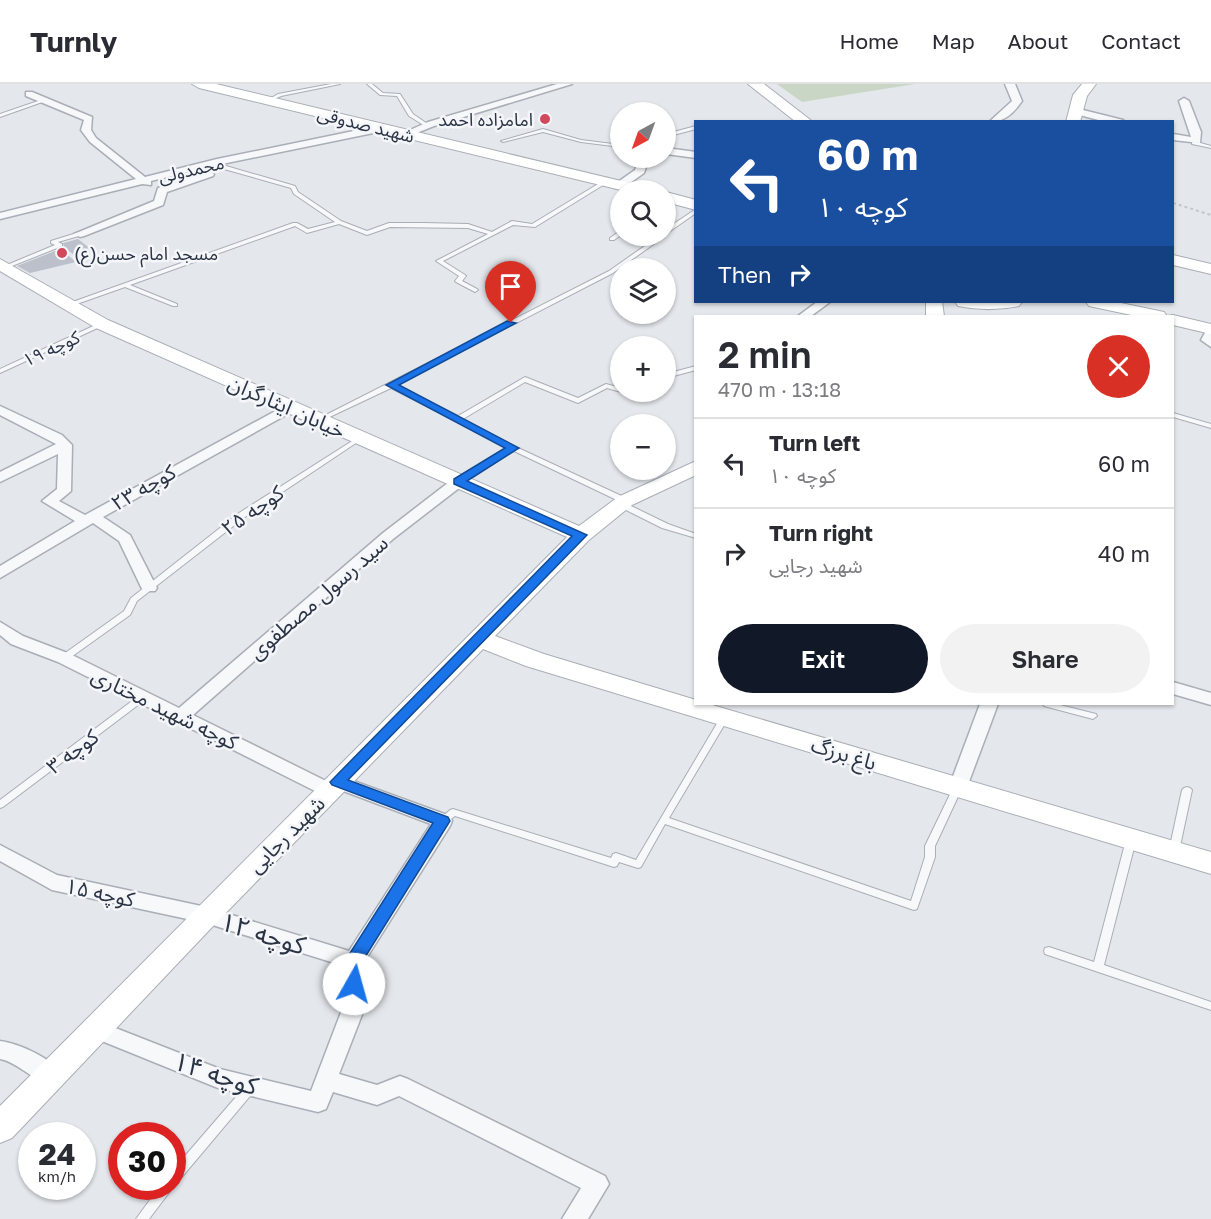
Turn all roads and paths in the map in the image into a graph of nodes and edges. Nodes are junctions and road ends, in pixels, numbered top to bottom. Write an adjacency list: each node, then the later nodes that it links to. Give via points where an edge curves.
1 (199, 84): 11 (street, شهید صدوقی)
2 (338, 84): 11 (lane)
3 (369, 84): 19 (lane, via 382,94 398,95 411,115)
4 (567, 84): 13 (street)
5 (755, 84): 16 (street)
6 (1010, 84): 17 (street, via 1017,101)
7 (1089, 84): 15 (street, via 1080,95)
8 (514, 88): 13 (street, via 488,100)
9 (29, 94): 10 (street)
10 (46, 100): 14 (lane); 33 (street, via 89,119 86,130 93,140)
11 (268, 101): 20 (street, شهید صدوقی)
12 (1184, 101): 26 (street)
13 (495, 105): 19 (street)
14 (0, 116)
15 (1074, 116): 18 (street)
16 (803, 120)
17 (996, 120)
18 (1105, 120)
19 (427, 125): 23 (street)
20 (383, 128): 23 (street, شهید صدوقی); 31 (street, محمدولی)
21 (694, 128): 22 (lane)
22 (676, 133)
23 (406, 134): 35 (street, شهید صدوقی)
24 (1174, 137): 26 (street)
25 (503, 141): 27 (lane, via 543,130)
26 (1196, 141): 28 (lane)
27 (610, 145)
28 (1211, 147)
29 (676, 152): 30 (street)
30 (694, 155)
31 (222, 165): 33 (street, محمدولی); 37 (street); 44 (lane, via 293,187)
32 (641, 168): 34 (street)
33 (141, 180): 37 (street); 43 (street, محمدولی)
34 (621, 180)
35 (610, 184)
36 (610, 185): 47 (lane, via 533,226 512,223)
37 (162, 190): 46 (street, via 159,203)
38 (676, 200): 40 (street)
39 (1174, 203): 42 (path)
40 (694, 205)
41 (694, 212): 45 (lane)
42 (1211, 215)
43 (0, 216)
44 (339, 222): 47 (lane, via 367,232 389,225 423,225 468,226); 52 (lane, via 307,231 295,225)
45 (676, 225)
46 (80, 234): 50 (lane)
47 (493, 234): 53 (lane, via 439,261 463,276 458,281)
48 (648, 246): 71 (lane, via 611,272)
49 (1174, 260): 51 (street)
50 (2, 266): 59 (street, خیابان ایثارگران)
51 (1211, 269)
52 (125, 285): 59 (lane); 60 (lane)
53 (475, 290)
54 (823, 303): 61 (street)
55 (975, 303): 58 (street)
56 (1000, 303): 58 (street)
57 (1099, 303): 63 (street)
58 (986, 304): 62 (street)
59 (69, 305): 65 (street, خیابان ایثارگران)
60 (176, 305)
61 (805, 315)
62 (965, 315)
63 (1152, 315)
64 (1174, 320): 66 (street)
65 (102, 324): 69 (lane, کوچه ۱۹); 73 (street, خیابان ایثارگران)
66 (1211, 331): 67 (street, via 1207,340)
67 (1211, 343)
68 (694, 368): 70 (lane)
69 (0, 371)
70 (676, 372)
71 (391, 385): 76 (lane); 77 (lane)
72 (610, 387): 76 (lane, via 578,401 525,379)
73 (290, 407): 77 (street, خیابان ایثارگران); 86 (street, کوچه ۲۳)
74 (0, 410): 80 (street)
75 (1174, 415): 78 (lane)
76 (458, 419): 81 (lane)
77 (318, 420): 79 (street, خیابان ایثارگران)
78 (1211, 426)
79 (360, 438): 84 (street, خیابان ایثارگران); 90 (lane, کوچه ۲۵, via 242,515)
80 (65, 445): 83 (street); 86 (street, via 64,491 49,501)
81 (514, 448): 84 (lane); 85 (lane)
82 (694, 468): 85 (street, شهید رجایی)
83 (0, 478)
84 (458, 482): 87 (street, خیابان ایثارگران); 99 (street, سید رسول مصطفوی, via 388,536)
85 (623, 503): 87 (street, شهید رجایی); 88 (lane, via 665,526)
86 (88, 518): 89 (street, کوچه ۲۳); 90 (street, via 125,538)
87 (580, 535): 92 (street, شهید رجایی)
88 (694, 535)
89 (0, 573)
90 (150, 588): 93 (lane, کوچه ۲۵, via 134,600 127,613)
91 (0, 627): 93 (street, کوچه شهید مختاری, via 16,640)
92 (479, 639): 101 (street, باغ برزگ, via 535,660); 102 (street, شهید رجایی)
93 (64, 658): 95 (street, کوچه شهید مختاری)
94 (1174, 688): 96 (street)
95 (143, 697): 99 (street, کوچه شهید مختاری); 105 (lane, کوچه ۳)
96 (1211, 699)
97 (989, 705): 103 (street)
98 (1051, 705): 100 (lane)
99 (182, 716): 102 (street, کوچه شهید مختاری)
100 (1093, 716)
101 (725, 717): 103 (street, باغ برزگ); 106 (lane)
102 (333, 786): 107 (street, کوچه شهید مختاری); 112 (street, شهید رجایی)
103 (958, 787): 106 (lane, via 930,846 914,906); 108 (street, باغ برزگ)
104 (1187, 790): 110 (lane)
105 (0, 805)
106 (663, 820): 107 (lane, via 638,864 616,857 614,863 453,812)
107 (443, 821): 114 (street)
108 (1131, 839): 110 (street, باغ برزگ); 115 (lane)
109 (0, 852): 112 (street, کوچه ۱۵, via 52,882)
110 (1173, 852): 111 (street, باغ برزگ)
111 (1211, 863)
112 (206, 915): 114 (street, کوچه ۱۲); 117 (street, شهید رجایی)
113 (1049, 951): 115 (lane)
114 (354, 961): 120 (street, via 354,1007)
115 (1098, 968): 116 (lane)
116 (1211, 1006)
117 (95, 1029): 119 (street, شهید رجایی); 121 (street, کوچه ۱۴, via 218,1077)
118 (0, 1050): 119 (street, via 13,1052)
119 (51, 1075): 122 (street, شهید رجایی)
120 (326, 1080): 121 (street, کوچه ۱۴, via 318,1102); 126 (street, via 377,1095 400,1086 597,1184)
121 (252, 1086): 123 (lane)
122 (0, 1128)
123 (186, 1163)
124 (156, 1200): 125 (lane)
125 (142, 1219)
126 (574, 1219)

